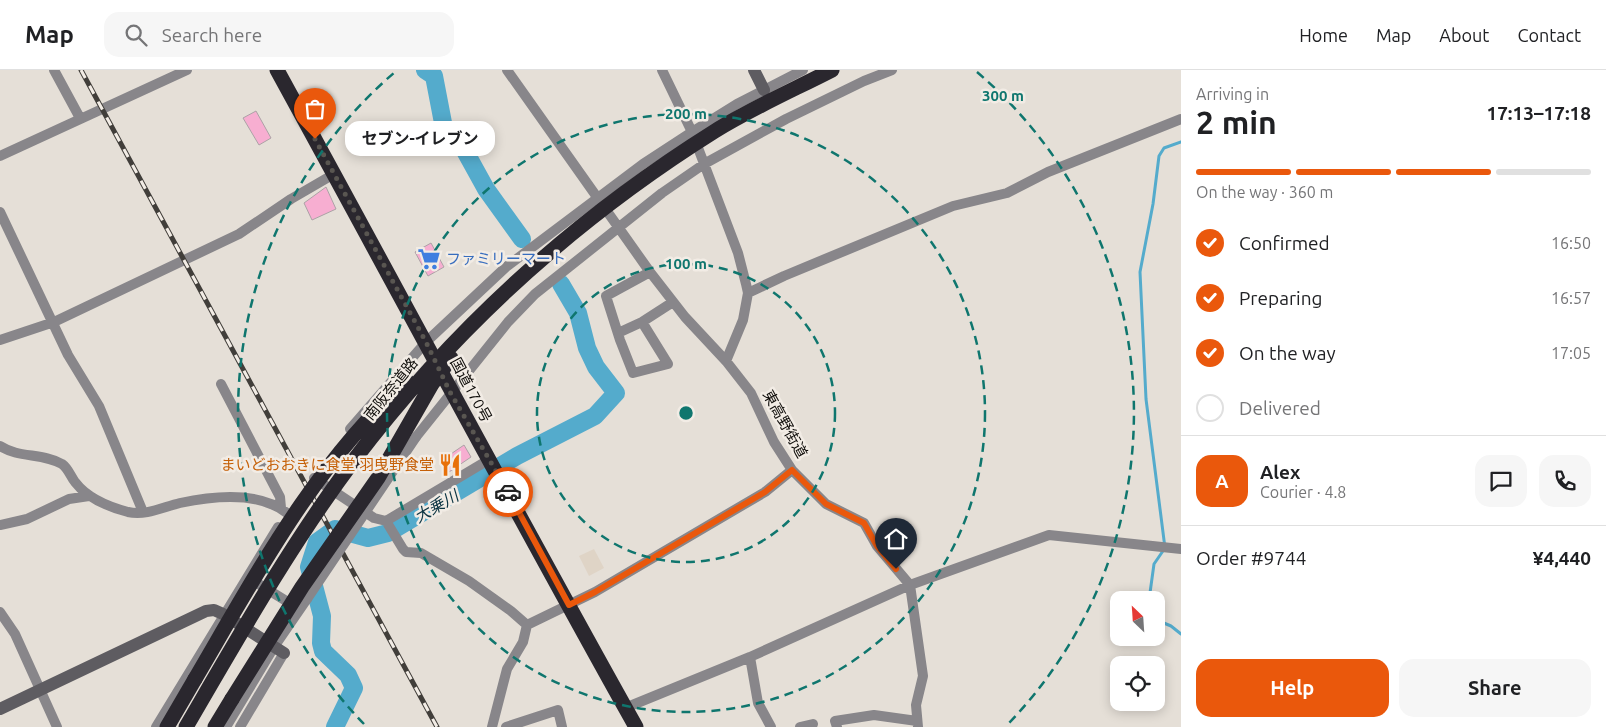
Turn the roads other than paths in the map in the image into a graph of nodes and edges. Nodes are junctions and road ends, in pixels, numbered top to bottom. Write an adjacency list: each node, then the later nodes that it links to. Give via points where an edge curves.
1 (54, 70): 12 (street)
2 (187, 70): 12 (street)
3 (277, 70): 17 (highway, 国道170号)
4 (507, 70): 18 (street, 東高野街道)
5 (662, 70): 14 (street)
6 (754, 70): 11 (street)
7 (803, 70): 11 (street)
8 (818, 70): 31 (highway, 南阪奈道路, via 715,125 647,167 529,258 467,313)
9 (832, 70): 21 (highway, 南阪奈道路, bridge, via 717,130 653,172)
10 (892, 70): 16 (street, via 786,119)
11 (764, 90): 14 (street)
12 (80, 118): 15 (street)
13 (1181, 119): 23 (street, via 1048,172 1007,193 953,206)
14 (692, 132): 16 (street); 18 (street)
15 (0, 156)
16 (704, 164): 20 (street); 23 (street, via 738,253)
17 (334, 174): 25 (street, via 239,234); 29 (highway, 国道170号)
18 (597, 199): 20 (street, 東高野街道); 29 (street, via 506,267)
19 (0, 212): 25 (street)
20 (618, 228): 22 (street, 東高野街道); 33 (street, via 535,294)
21 (550, 250): 62 (highway, 南阪奈道路, bridge, via 467,328 409,391 356,458 277,572); 63 (highway, bridge, via 442,369 378,478 302,587)
22 (650, 272): 24 (street, 東高野街道); 27 (street, via 606,296)
23 (748, 293): 30 (street, via 742,320)
24 (673, 302): 26 (street); 30 (street, 東高野街道)
25 (54, 322): 28 (street); 40 (street, via 68,355 99,406)
26 (642, 322): 27 (street); 27 (street, via 668,364 633,373)
27 (618, 334)
28 (0, 340)
29 (426, 342): 33 (highway, 国道170号); 37 (street, via 380,393)
30 (726, 360): 36 (street, 東高野街道, via 751,393 774,442)
31 (407, 381): 60 (highway, bridge, via 382,403 321,478 263,563); 61 (highway, 南阪奈道路, bridge, via 351,455 272,570)
32 (221, 384): 39 (street, via 280,497)
33 (450, 392): 35 (highway, 国道170号); 47 (street, bridge)
34 (0, 446): 38 (street, via 64,465 76,484)
35 (494, 467): 42 (street); 46 (highway, 国道170号)
36 (792, 470): 45 (street, 東高野街道, via 826,504 864,523 877,546); 46 (street, via 765,492)
37 (313, 477): 39 (street); 42 (street)
38 (89, 496): 40 (street, via 129,512); 41 (street, via 69,499 27,519)
39 (284, 511): 40 (street, via 271,504 242,498 213,498); 44 (street)
40 (143, 512)
41 (0, 525)
42 (390, 528): 50 (street, via 406,552 421,553 469,581)
43 (1181, 549): 45 (street, via 1049,535)
44 (246, 576): 47 (street); 49 (street)
45 (910, 585): 52 (street); 57 (street, via 923,676 916,704)
46 (569, 605): 50 (street); 54 (highway, 国道170号)
47 (300, 609): 51 (street)
48 (0, 612): 53 (street, via 15,634)
49 (223, 614): 51 (street); 53 (street, via 206,611); 59 (street)
50 (527, 625): 66 (street, via 523,642 507,669)
51 (279, 650): 64 (street); 65 (street)
52 (750, 658): 54 (street); 70 (street, via 758,702)
53 (40, 690): 55 (street); 58 (street)
54 (626, 708): 69 (highway, 国道170号)
55 (0, 709)
56 (813, 724): 71 (street)
57 (917, 724): 72 (street, via 874,715 835,721)
58 (57, 727)
59 (156, 727)
60 (167, 727)
61 (178, 727)
62 (186, 727)
63 (215, 727)
64 (226, 727)
65 (240, 727)
66 (492, 727)
67 (506, 727): 68 (street, via 558,710)
68 (562, 727)
69 (636, 727)
70 (771, 727)
71 (800, 727)
72 (837, 727)

